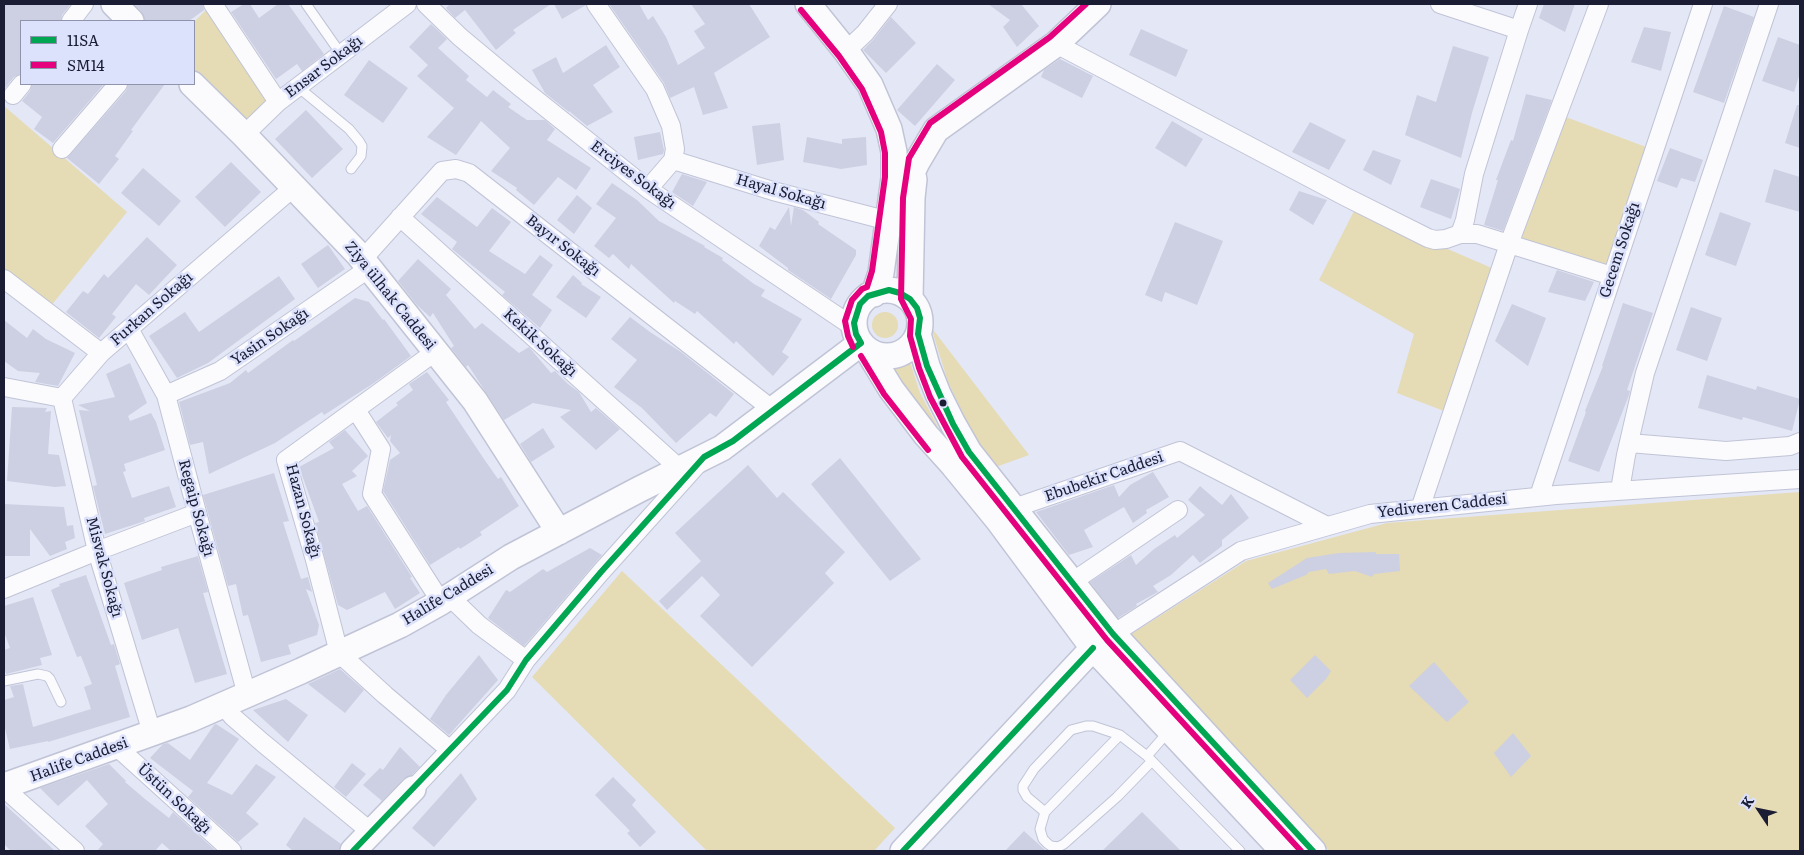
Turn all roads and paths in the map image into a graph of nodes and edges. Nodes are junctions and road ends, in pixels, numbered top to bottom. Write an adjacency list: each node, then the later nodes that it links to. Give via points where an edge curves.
1 (84, 4): 16 (street)
2 (114, 4): 17 (street)
3 (213, 4): 25 (street)
4 (306, 4): 21 (lane)
5 (426, 4): 32 (street, Erciyes Sokağı, via 520,87)
6 (596, 4): 28 (street, via 662,103 671,126 675,149)
7 (808, 4): 20 (street)
8 (888, 4): 20 (street, via 865,33)
9 (1098, 4): 19 (street)
10 (1440, 4): 18 (street)
11 (1528, 4): 18 (street)
12 (1599, 4): 36 (street)
13 (1703, 4): 38 (street, Gecem Sokağı)
14 (1770, 4): 53 (street, via 1645,373)
15 (398, 6): 21 (street, Ensar Sokağı)
16 (72, 20)
17 (130, 20)
18 (1519, 30): 35 (street, via 1474,174)
19 (1056, 44): 29 (street, via 936,130); 35 (street, via 1428,238 1446,239)
20 (846, 50): 34 (street, via 870,84 889,129 894,152)
21 (341, 54): 24 (street, Ensar Sokağı)
22 (117, 85): 27 (street)
23 (193, 85): 26 (street, Ziya ülhak Caddesi)
24 (298, 87): 25 (street, Ensar Sokağı); 30 (lane, via 359,141 361,156)
25 (278, 102): 26 (street, Ensar Sokağı)
26 (244, 135): 31 (street, Ziya ülhak Caddesi)
27 (62, 149)
28 (673, 160): 32 (street); 34 (street, Hayal Sokağı, via 773,191)
29 (916, 162): 34 (street); 41 (street)
30 (351, 169)
31 (294, 187): 37 (street, Ziya ülhak Caddesi); 42 (street, Furkan Sokağı)
32 (648, 189): 44 (street, Erciyes Sokağı)
33 (400, 217): 37 (street, Bayır Sokağı); 51 (street, Bayır Sokağı, via 442,171 456,169 469,173); 55 (street, Kekik Sokağı)
34 (889, 221): 40 (street, via 881,273)
35 (1460, 234): 36 (street, via 1477,234)
36 (1509, 244): 38 (street); 59 (street)
37 (365, 264): 45 (street, Ziya ülhak Caddesi); 48 (street, Yasin Sokağı, via 220,370)
38 (1612, 276): 58 (street, Gecem Sokağı)
39 (4, 279): 46 (street)
40 (874, 294): 41 (street, via 889,290); 44 (street, via 860,304 856,313)
41 (910, 299): 43 (street, via 920,318)
42 (129, 328): 46 (street, Furkan Sokağı); 48 (street, Regaip Sokağı)
43 (918, 334): 44 (street, via 908,349 888,356 878,355); 62 (street, via 938,394)
44 (861, 341): 51 (street, Halife Caddesi); 62 (street, via 926,435)
45 (435, 352): 50 (street, Hazan Sokağı); 64 (street, Ziya ülhak Caddesi, via 475,401)
46 (101, 353): 49 (street, Furkan Sokağı)
47 (4, 387): 49 (street)
48 (166, 394): 61 (street, Regaip Sokağı)
49 (62, 398): 65 (street, Misvak Sokağı)
50 (356, 410): 68 (street, via 381,449 372,494); 71 (street, Hazan Sokağı, via 286,460)
51 (773, 410): 54 (street, Halife Caddesi, via 733,441)
52 (1800, 442): 53 (street, via 1790,446 1726,451)
53 (1629, 443): 57 (street)
54 (704, 457): 55 (street, Halife Caddesi); 72 (street)
55 (680, 469): 64 (street, Halife Caddesi)
56 (1800, 479): 57 (street, Yediveren Caddesi)
57 (1620, 490): 58 (street, Yediveren Caddesi)
58 (1539, 496): 59 (street, Yediveren Caddesi)
59 (1420, 509): 63 (street, Yediveren Caddesi, via 1370,514)
60 (1178, 510): 66 (street)
61 (197, 513): 65 (street); 74 (street, Regaip Sokağı)
62 (1006, 514): 63 (street, Ebubekir Caddesi, via 1180,451); 66 (street); 70 (street)
63 (1327, 526): 69 (street, Yediveren Caddesi, via 1241,551)
64 (559, 532): 68 (street, Halife Caddesi, via 511,557)
65 (97, 551): 67 (street); 78 (street, Misvak Sokağı)
66 (1072, 582): 69 (street)
67 (4, 589)
68 (446, 599): 71 (street, Halife Caddesi); 72 (street)
69 (1113, 634): 70 (street); 77 (street)
70 (1092, 648): 77 (street); 90 (street)
71 (340, 653): 74 (street, Halife Caddesi); 81 (street)
72 (526, 660): 81 (street, via 507,690)
73 (4, 681): 75 (lane, via 38,674 47,676)
74 (247, 695): 76 (street, Halife Caddesi)
75 (61, 702)
76 (223, 705): 78 (street, Halife Caddesi); 86 (street, via 233,717)
77 (1179, 723): 82 (lane); 92 (street); 93 (street)
78 (152, 733): 80 (street, Halife Caddesi)
79 (1120, 735): 82 (lane); 85 (lane); 85 (lane, via 1093,726 1078,728 1050,751 1028,777 1023,790)
80 (117, 746): 83 (street, Halife Caddesi); 88 (street, Üstün Sokağı)
81 (450, 750): 84 (street)
82 (1150, 758): 85 (lane, via 1117,797 1058,847 1051,846 1041,834); 91 (lane)
83 (4, 787): 87 (street)
84 (413, 789): 86 (street)
85 (1044, 812)
86 (372, 832): 89 (street)
87 (75, 851)
88 (232, 851)
89 (353, 851)
90 (902, 851)
91 (1240, 851)
92 (1282, 851)
93 (1313, 851)

